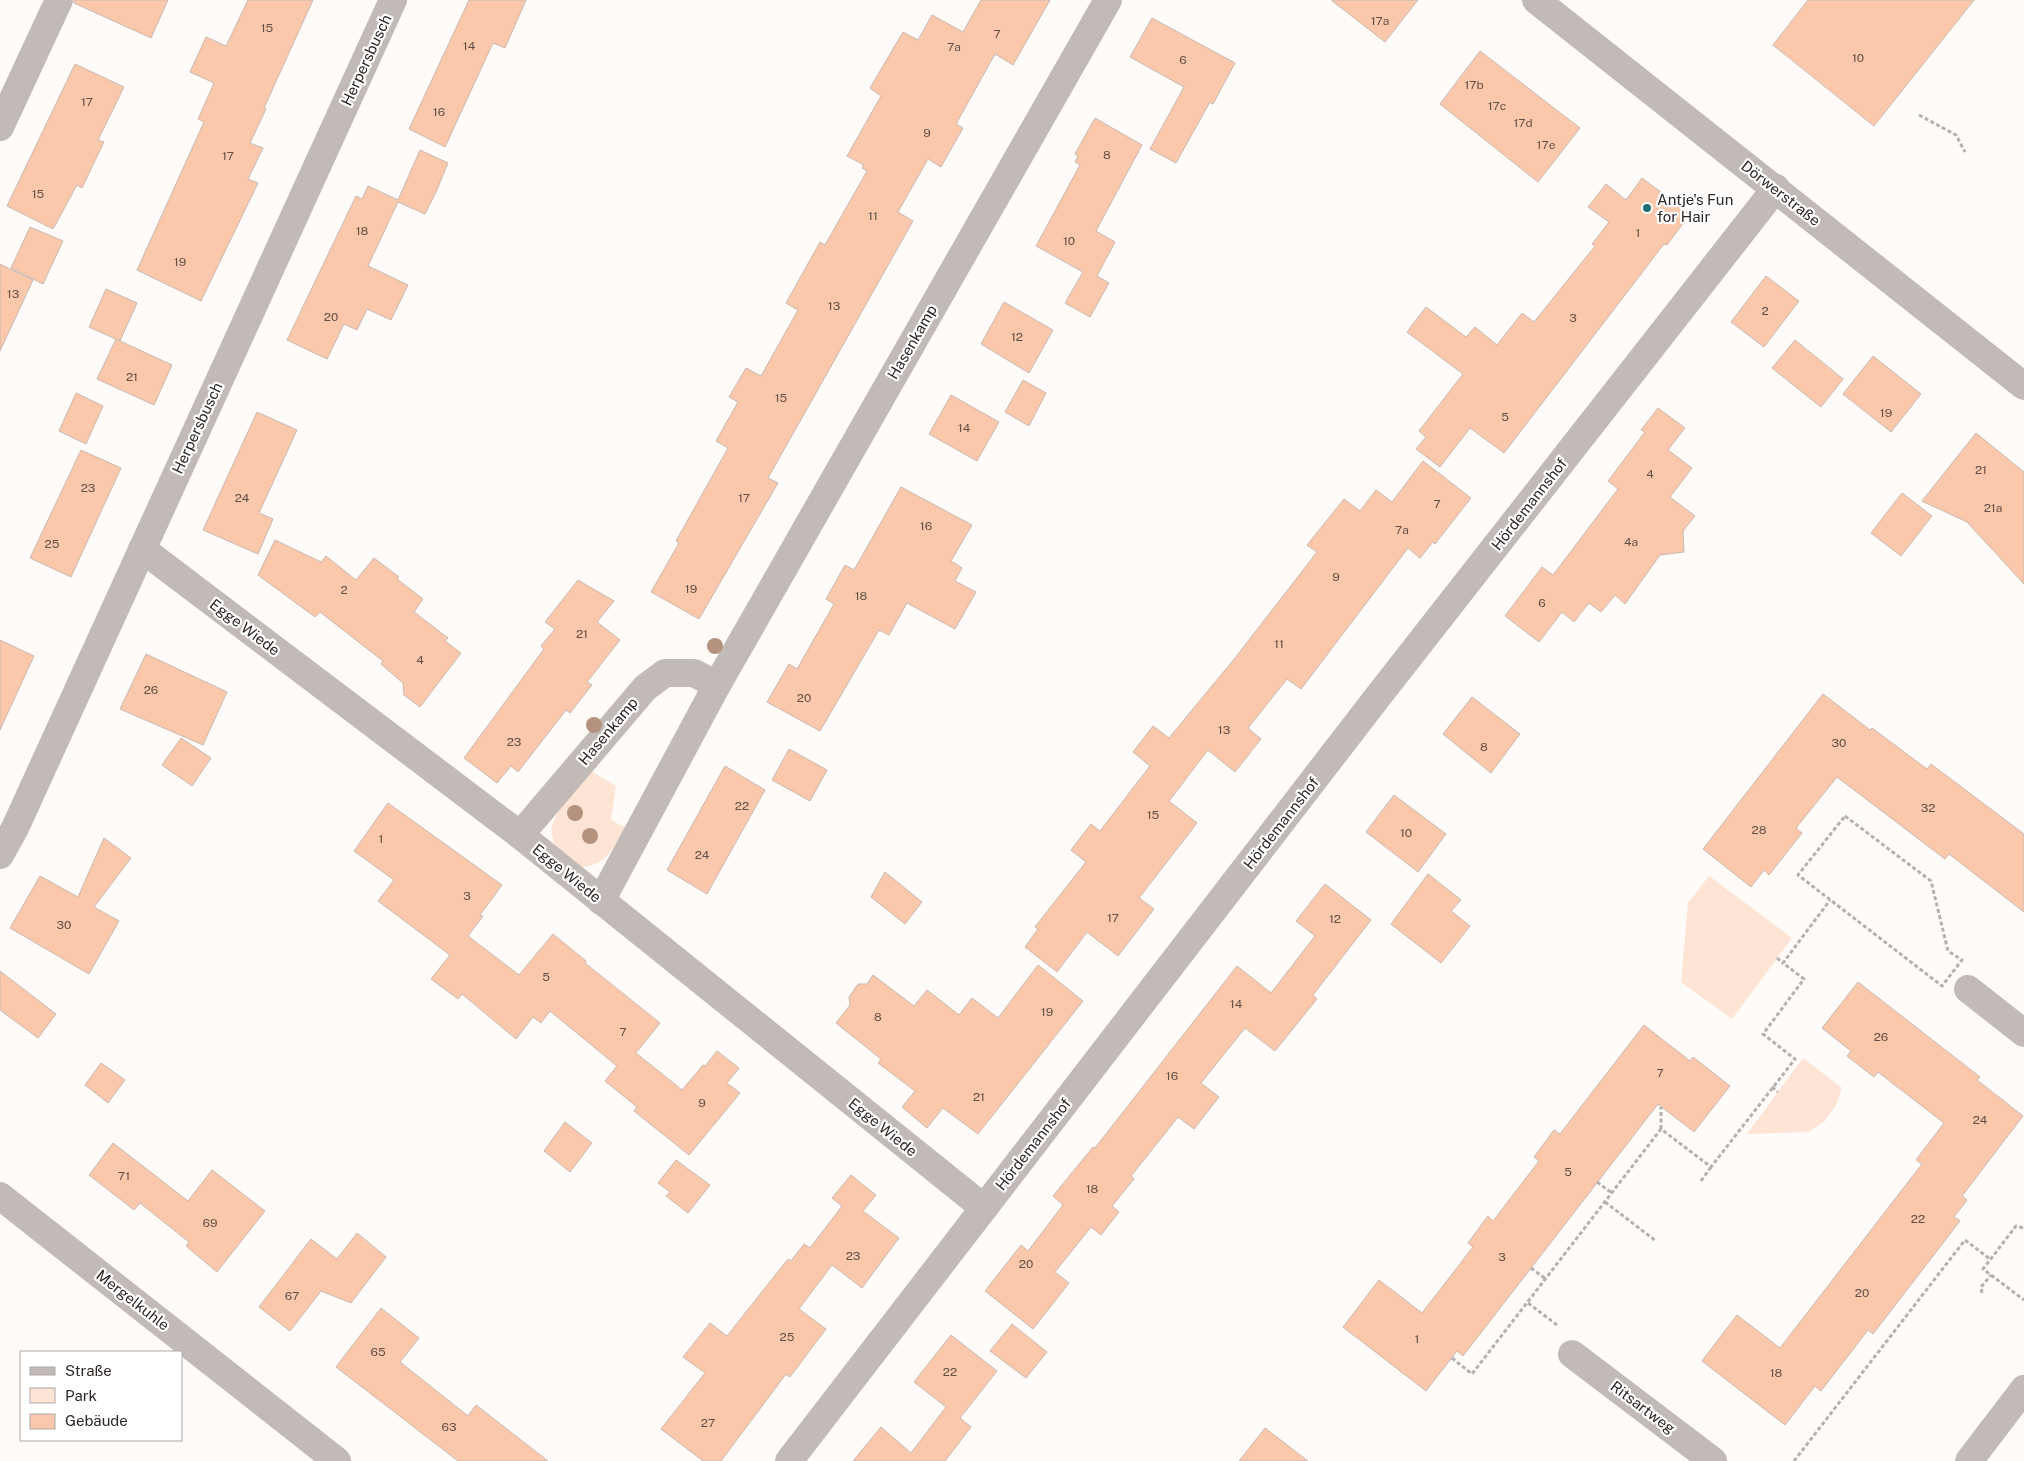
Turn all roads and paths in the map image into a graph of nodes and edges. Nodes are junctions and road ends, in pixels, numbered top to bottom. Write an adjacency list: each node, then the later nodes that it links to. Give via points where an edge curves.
1 (59, 0): 6 (street)
2 (393, 0): 10 (street, Herpersbusch)
3 (1108, 0): 11 (street, Hasenkamp)
4 (1536, 0): 8 (street, Dörwerstraße)
5 (1919, 116): 7 (path, via 1956,135)
6 (0, 127)
7 (1965, 152)
8 (1776, 188): 9 (street, Dörwerstraße); 30 (street, Hördemannshof, via 1376,699)
9 (2024, 386)
10 (142, 549): 12 (street, Egge Wiede); 13 (street, Herpersbusch)
11 (717, 685): 12 (street, Hasenkamp, via 694,673 665,673 658,678 645,688); 15 (street, Hasenkamp)
12 (520, 835): 15 (street, Egge Wiede)
13 (0, 855)
14 (1830, 900): 14 (path, via 1942,986 1962,960 1948,951 1931,881 1844,816 1798,876); 17 (path)
15 (602, 901): 30 (street, Egge Wiede)
16 (1777, 958): 17 (path)
17 (1783, 963): 20 (path, via 1804,978 1763,1034 1795,1058)
18 (1968, 989): 19 (street)
19 (2024, 1032)
20 (1772, 1087): 21 (path); 24 (path)
21 (1778, 1092)
22 (1661, 1107): 23 (path)
23 (1661, 1129): 24 (path); 27 (path)
24 (1711, 1167): 25 (path)
25 (1701, 1181)
26 (1597, 1182): 27 (path)
27 (1612, 1193): 29 (path)
28 (0, 1196): 44 (street, Mergelkuhle)
29 (1605, 1202): 32 (path); 36 (path)
30 (984, 1208): 45 (street, Hördemannshof)
31 (2023, 1228): 33 (path, via 2016,1226)
32 (1656, 1242)
33 (1990, 1259): 35 (path, via 1983,1269); 47 (path, via 1965,1240)
34 (1531, 1268): 36 (path)
35 (1990, 1275): 37 (path, via 1981,1287); 38 (path)
36 (1546, 1279): 39 (path)
37 (1982, 1293)
38 (2024, 1300)
39 (1528, 1303): 40 (path); 42 (path, via 1472,1374)
40 (1558, 1325)
41 (1572, 1354): 46 (street, Ritsartweg)
42 (1452, 1358)
43 (2021, 1398): 48 (street)
44 (337, 1461)
45 (789, 1461)
46 (1713, 1461)
47 (1794, 1461)
48 (1969, 1461)

